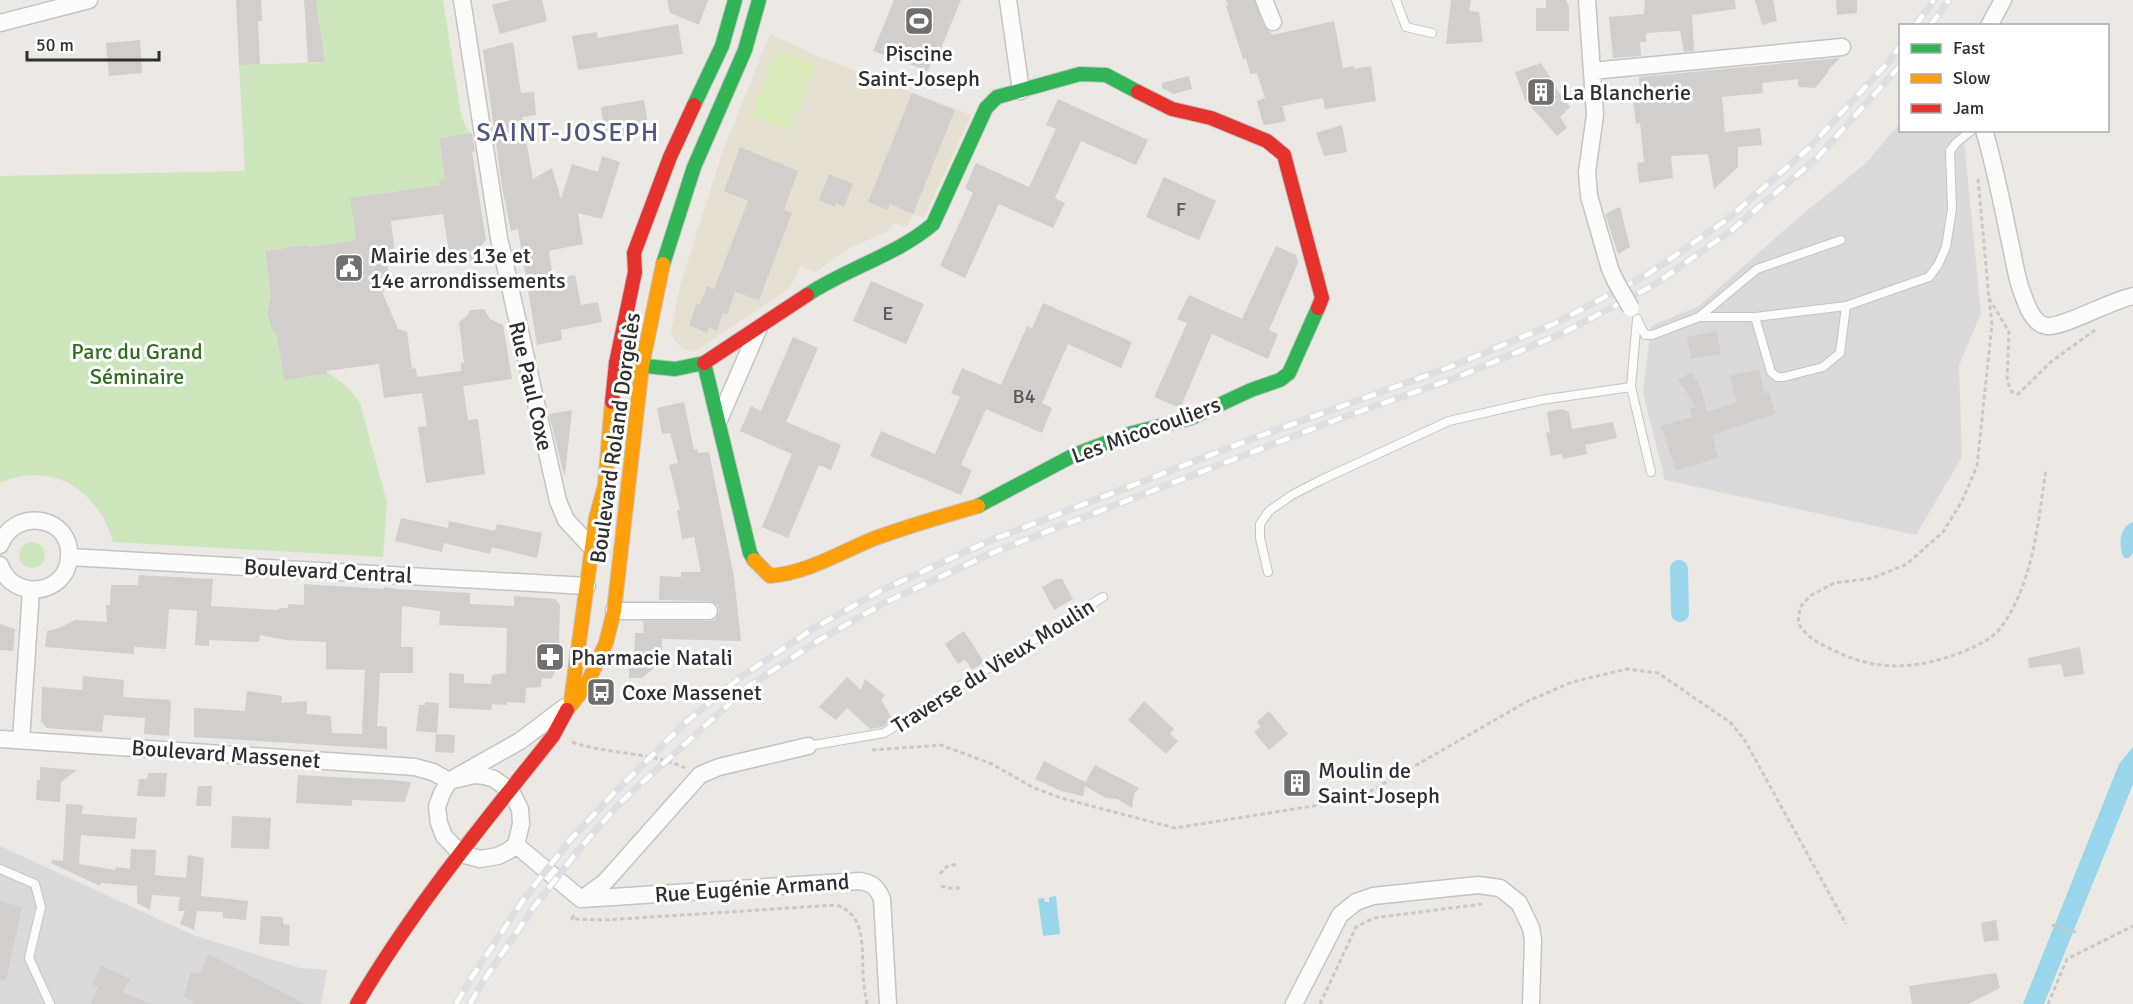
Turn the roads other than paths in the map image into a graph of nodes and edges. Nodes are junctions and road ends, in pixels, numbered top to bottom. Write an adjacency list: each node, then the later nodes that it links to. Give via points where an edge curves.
1 (88, 0): 11 (street)
2 (462, 0): 33 (street, Rue Paul Coxe, via 499,238 558,501 566,520)
3 (735, 0): 26 (main road, Boulevard Roland Dorgelès, via 722,46 670,157 634,253 635,272)
4 (759, 0): 28 (main road, Boulevard Roland Dorgelès, via 745,50 694,167 667,249)
5 (1008, 0): 16 (street)
6 (1264, 0): 10 (street)
7 (1396, 0): 13 (lane, via 1406,27)
8 (1587, 0): 15 (street)
9 (2003, 0): 12 (street)
10 (1272, 22)
11 (0, 23)
12 (1990, 24)
13 (1432, 33)
14 (1842, 47): 15 (street)
15 (1592, 71): 22 (street, bridge, via 1596,115 1587,172 1589,196 1610,269)
16 (1021, 91): 25 (main road, Les Micocouliers, via 997,97 986,108 933,224 918,237 828,281); 30 (main road, Les Micocouliers, via 1080,74 1106,75 1172,109 1211,118 1267,141 1284,155 1322,298 1289,373 1191,418 1129,434 1074,455 984,504 874,539 791,574 770,576 750,553)
17 (1970, 132): 21 (lane, via 1950,151 1952,209 1946,247 1938,265 1929,277)
18 (1985, 132): 20 (street, via 2021,293 2031,314 2047,326 2058,325)
19 (1841, 240): 23 (lane, via 1756,269)
20 (2133, 296)
21 (1846, 306): 24 (lane); 24 (lane, via 1839,353 1823,367 1784,377 1771,372)
22 (1634, 314): 23 (lane, via 1645,335); 29 (lane)
23 (1700, 317): 24 (lane)
24 (1755, 317)
25 (758, 329): 27 (main road, Les Micocouliers); 30 (street)
26 (616, 363): 28 (main road, Les Micocouliers); 33 (main road, Boulevard Roland Dorgelès, via 605,485)
27 (704, 363): 28 (main road, Les Micocouliers, via 675,369); 30 (main road, Les Micocouliers)
28 (642, 366): 40 (main road, Boulevard Roland Dorgelès)
29 (1631, 387): 31 (lane); 36 (lane, via 1541,400 1449,421 1321,480 1269,511 1260,524)
30 (719, 420)
31 (1651, 472)
32 (0, 545): 34 (street, via 6,533 19,523 43,521 64,536)
33 (592, 548): 37 (main road, Boulevard Roland Dorgelès)
34 (69, 557): 37 (street, Boulevard Central); 38 (street, via 64,573 54,585)
35 (0, 565): 38 (street, via 11,583)
36 (1268, 572)
37 (587, 586): 42 (main road, Boulevard Roland Dorgelès)
38 (31, 591): 44 (street)
39 (1103, 597): 45 (lane, Traverse du Vieux Moulin, via 884,733)
40 (614, 611): 41 (street); 42 (main road, Boulevard Roland Dorgelès, via 606,643 586,686)
41 (709, 611)
42 (571, 703): 46 (street, via 520,741); 47 (main road, via 553,736)
43 (0, 739): 44 (street, Boulevard Massenet)
44 (21, 740): 46 (street, Boulevard Massenet, via 415,766)
45 (808, 746): 51 (street, Traverse du Vieux Moulin, via 700,775 605,882)
46 (449, 781): 47 (street, via 485,776); 49 (street, via 437,807 438,823)
47 (511, 791): 48 (street, via 521,814); 49 (main road)
48 (516, 844): 49 (street, via 498,856 480,859); 51 (street)
49 (461, 854): 53 (main road, via 408,921)
50 (0, 869): 52 (lane, via 35,884 41,907 29,958)
51 (581, 899): 54 (street, Rue Eugénie Armand, via 869,883 878,889 882,899)
52 (50, 1004)
53 (357, 1004)
54 (888, 1004)
55 (1294, 1004): 56 (street, via 1340,915 1356,902 1373,896 1478,885 1500,888 1519,903 1531,928)
56 (1531, 1004)

